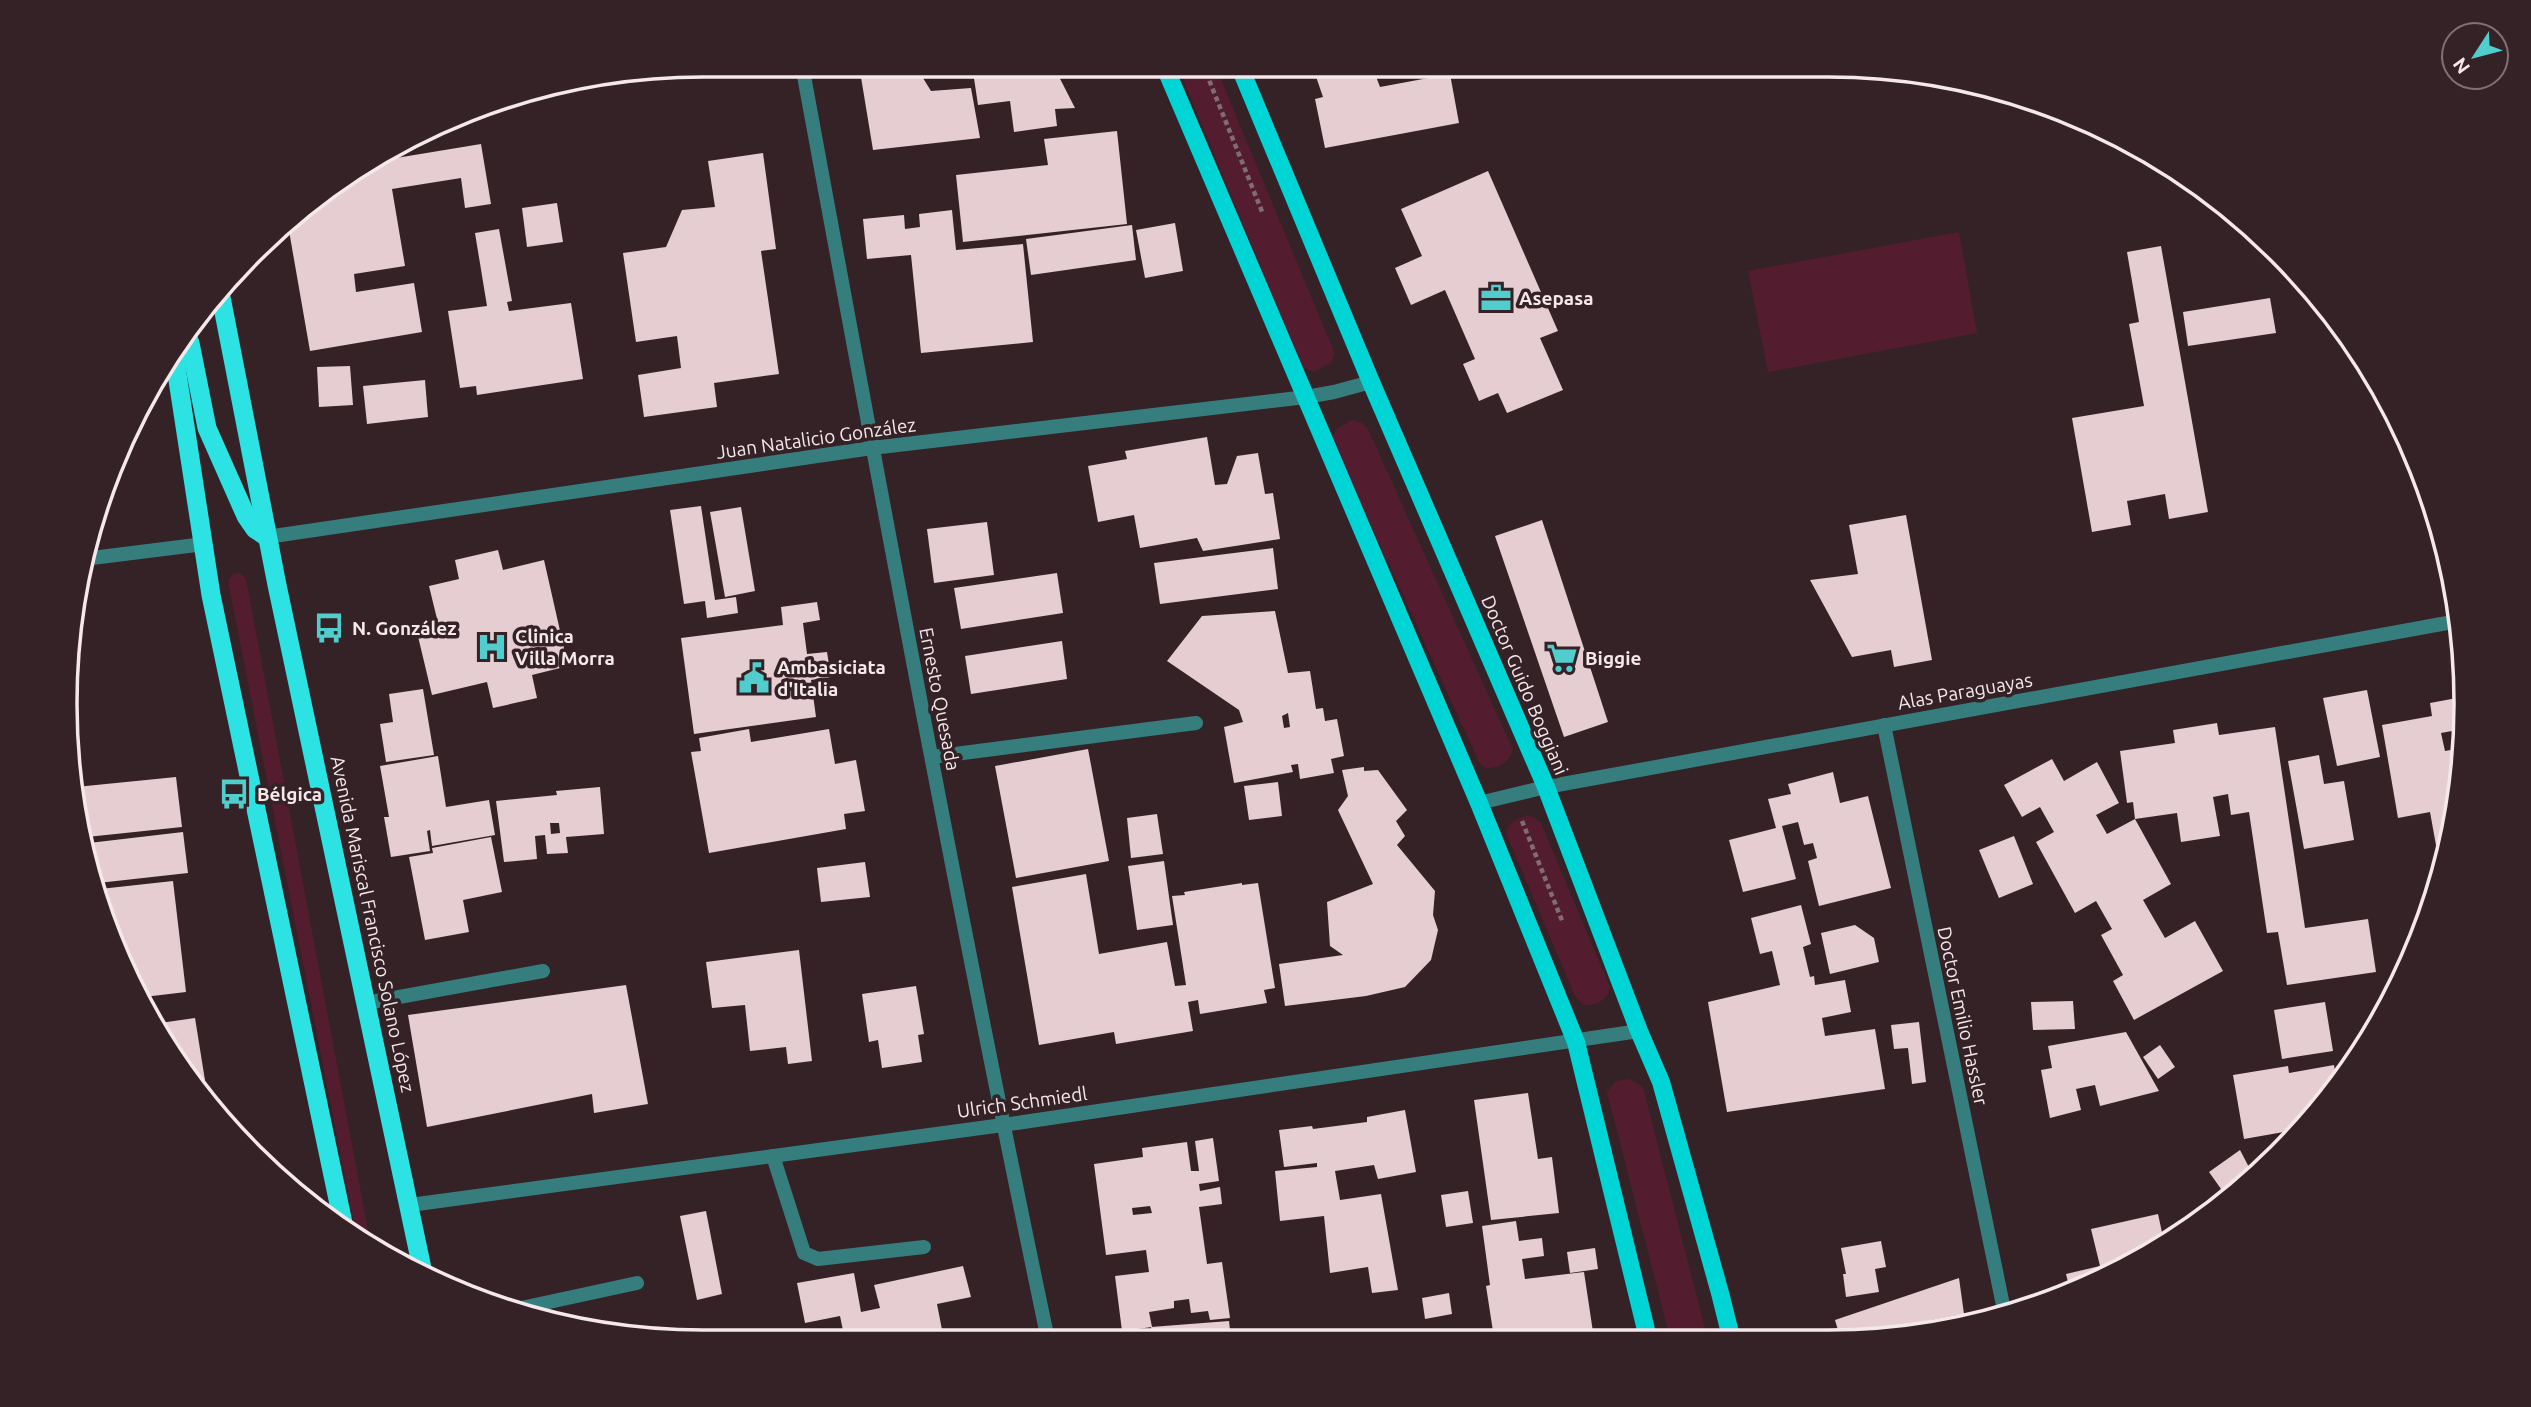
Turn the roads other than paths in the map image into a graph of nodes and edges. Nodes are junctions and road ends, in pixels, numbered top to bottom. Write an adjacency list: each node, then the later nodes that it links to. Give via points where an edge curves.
1 (804, 77): 9 (street, Ernesto Quesada)
2 (1169, 77): 8 (main road)
3 (1244, 77): 7 (main road, Doctor Guido Boggiani)
4 (221, 303): 10 (highway)
5 (190, 345): 10 (highway, via 207,428 246,516 255,530)
6 (176, 366): 11 (highway)
7 (1371, 382): 8 (street, Juan Natalicio González); 17 (main road, Doctor Guido Boggiani)
8 (1306, 397): 9 (street, Juan Natalicio González); 18 (main road)
9 (872, 448): 10 (street, Juan Natalicio González); 16 (street, Ernesto Quesada)
10 (267, 537): 20 (highway, Avenida Mariscal Francisco Solano López)
11 (204, 544): 12 (street); 26 (highway)
12 (94, 558)
13 (2449, 623): 15 (street, Alas Paraguayas)
14 (1196, 723): 16 (street)
15 (1884, 725): 17 (street, Alas Paraguayas); 30 (street, Doctor Emilio Hassler)
16 (932, 757): 23 (street, Ernesto Quesada)
17 (1546, 787): 18 (street, Alas Paraguayas); 21 (main road, Doctor Guido Boggiani)
18 (1479, 803): 22 (main road)
19 (543, 971): 20 (street)
20 (366, 1003): 25 (highway, Avenida Mariscal Francisco Solano López)
21 (1639, 1031): 22 (street, Ulrich Schmiedl); 34 (main road, Doctor Guido Boggiani, via 1661,1082)
22 (1576, 1042): 23 (street, Ulrich Schmiedl); 33 (main road)
23 (1003, 1125): 24 (street, Ulrich Schmiedl); 32 (street, Ernesto Quesada)
24 (774, 1156): 25 (street, Ulrich Schmiedl); 27 (street, via 808,1256 818,1259)
25 (410, 1205): 28 (highway, Avenida Mariscal Francisco Solano López)
26 (341, 1214)
27 (924, 1247)
28 (421, 1262)
29 (636, 1283): 31 (street)
30 (2003, 1305)
31 (531, 1306)
32 (1046, 1330)
33 (1646, 1330)
34 (1729, 1330)

